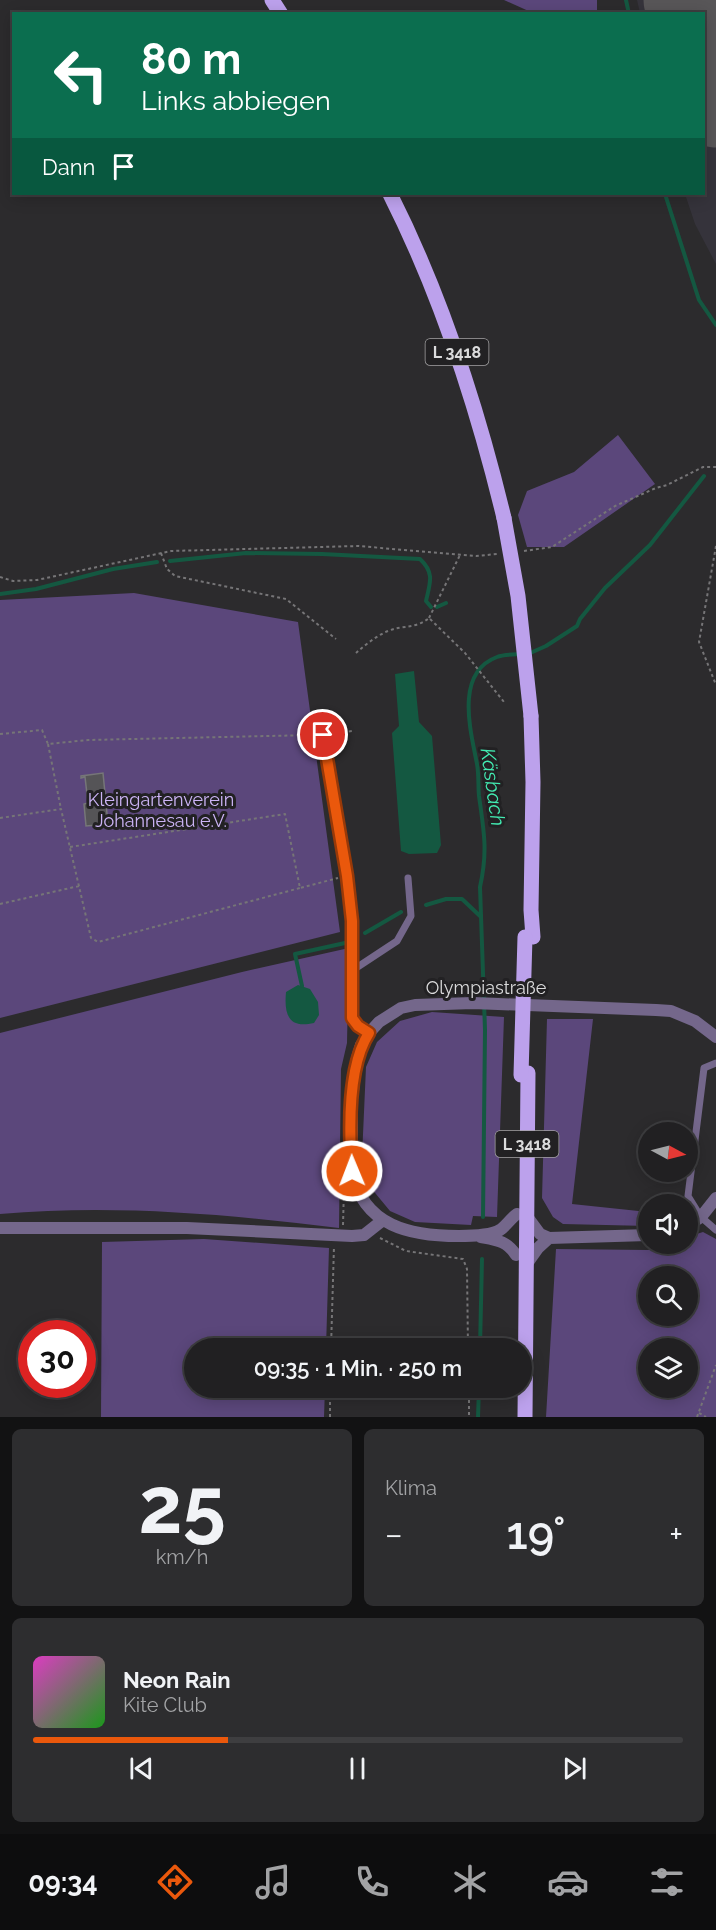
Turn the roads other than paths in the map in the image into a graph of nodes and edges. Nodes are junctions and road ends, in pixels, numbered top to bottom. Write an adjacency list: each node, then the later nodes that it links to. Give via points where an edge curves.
1 (390, 195): 9 (main road, L 3418, bridge, via 458,356 485,442 504,518 521,617 533,782)
2 (323, 735): 4 (lane, via 347,876)
3 (408, 878): 4 (lane, via 411,916 397,941)
4 (353, 970): 5 (lane, via 352,1018)
5 (369, 1033): 6 (street, Olympiastraße, via 401,1008 499,1003 671,1011 695,1021); 12 (street, Olympiastraße, via 361,1045 354,1071 352,1171 365,1201)
6 (716, 1037)
7 (716, 1063): 10 (lane, via 704,1068 688,1196)
8 (716, 1198): 10 (street)
9 (521, 1215): 15 (street, Olympiastraße, via 501,1230); 16 (street); 18 (main road, L 3418)
10 (701, 1217): 11 (street); 14 (lane)
11 (698, 1219)
12 (383, 1220): 13 (street, via 364,1234 339,1236 187,1228); 15 (street, Olympiastraße, via 428,1236)
13 (0, 1228)
14 (716, 1230)
15 (471, 1236): 18 (street, Olympiastraße, via 504,1242)
16 (549, 1238): 17 (street); 18 (street)
17 (638, 1240)
18 (521, 1261): 19 (main road, L 3418); 22 (main road, L 3418)
19 (517, 1338)
20 (517, 1398): 21 (main road)
21 (517, 1417)
22 (525, 1417)

